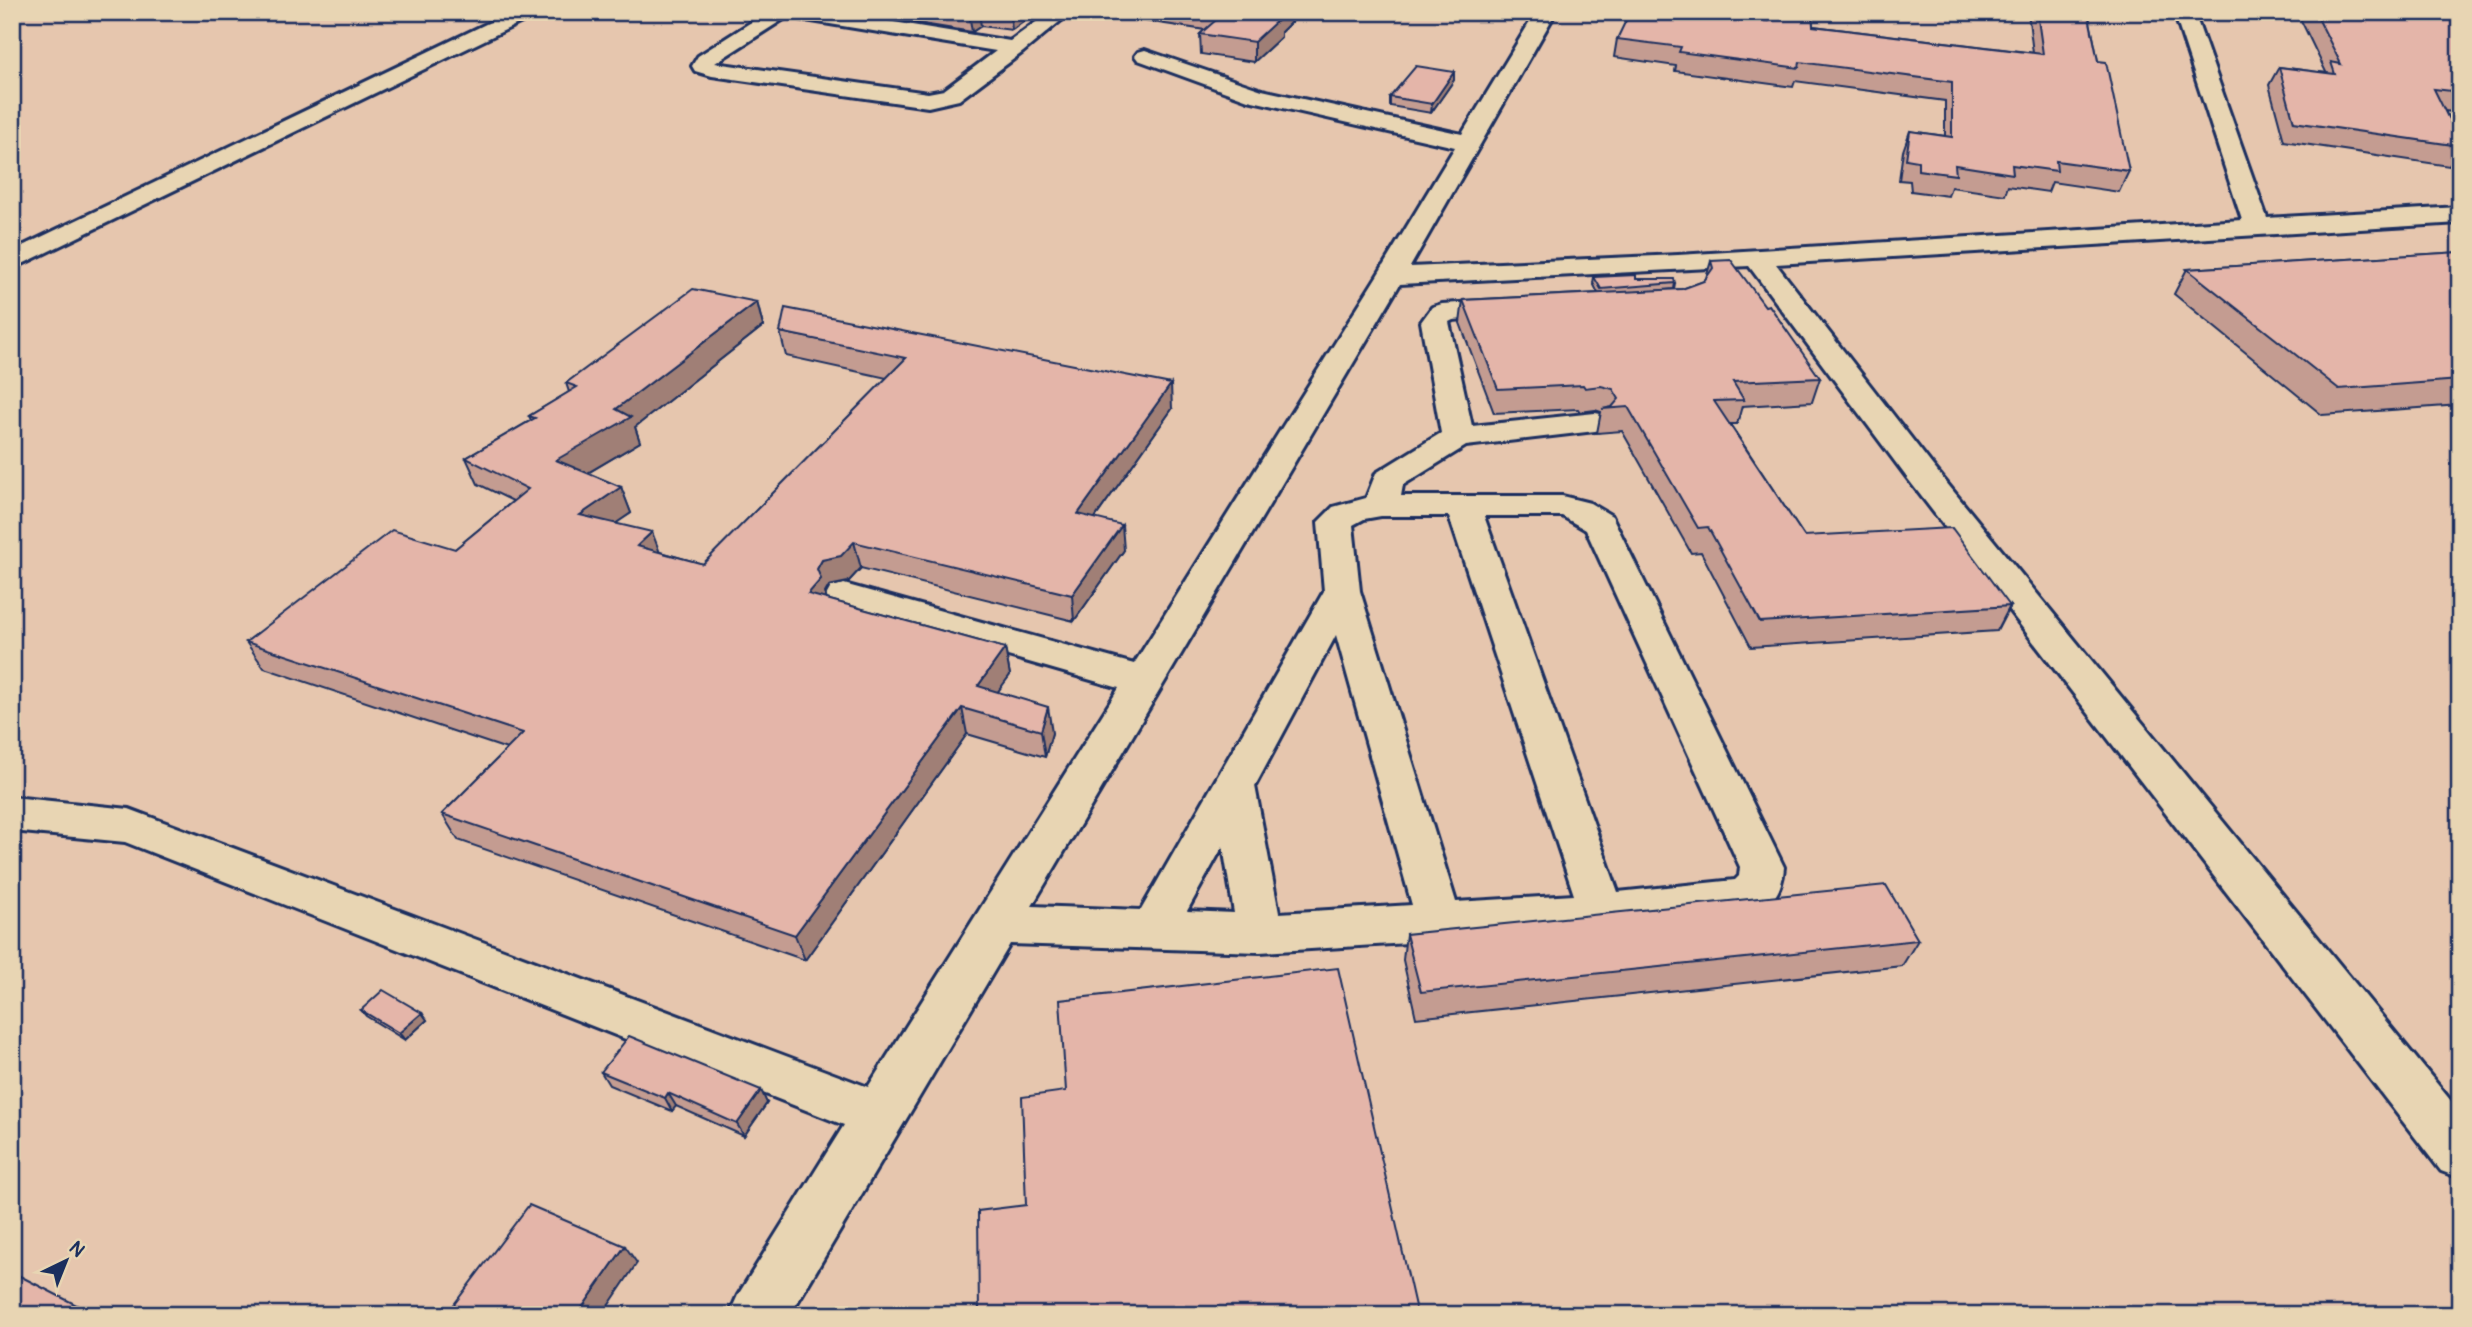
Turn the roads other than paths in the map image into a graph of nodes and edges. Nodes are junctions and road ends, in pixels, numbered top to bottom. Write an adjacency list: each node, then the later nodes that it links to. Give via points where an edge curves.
1 (527, 12): 13 (street)
2 (781, 12): 7 (street, via 705,60 704,66 928,100 951,95)
3 (793, 12): 7 (street)
4 (1546, 12): 9 (street)
5 (2184, 12): 11 (street)
6 (1055, 18): 7 (street)
7 (1016, 48)
8 (1145, 56): 9 (street, via 1256,95)
9 (1469, 143): 15 (street)
10 (2455, 219): 11 (street)
11 (2257, 226): 12 (street)
12 (1757, 258): 14 (street); 33 (street, via 1920,472)
13 (12, 261)
14 (1678, 263): 15 (street); 16 (street)
15 (1391, 276): 24 (street)
16 (1691, 290)
17 (1537, 307): 19 (street, via 1453,311 1442,313 1435,322)
18 (1595, 422): 19 (street)
19 (1458, 437): 20 (street, via 1388,480)
20 (1381, 506): 21 (street); 22 (street, via 1355,510 1335,522)
21 (1463, 506): 27 (street); 27 (street, via 1562,506 1600,524 1762,867 1760,885 1745,897)
22 (1342, 591): 25 (street); 28 (street)
23 (844, 596): 24 (street)
24 (1144, 681): 29 (street)
25 (1234, 785): 30 (street); 31 (street)
26 (12, 814): 32 (street, via 129,826)
27 (1602, 912): 28 (street)
28 (1439, 920): 31 (street)
29 (996, 924): 30 (street); 32 (street)
30 (1154, 929): 31 (street)
31 (1260, 933)
32 (879, 1115): 34 (street)
33 (2460, 1153)
34 (758, 1315)

